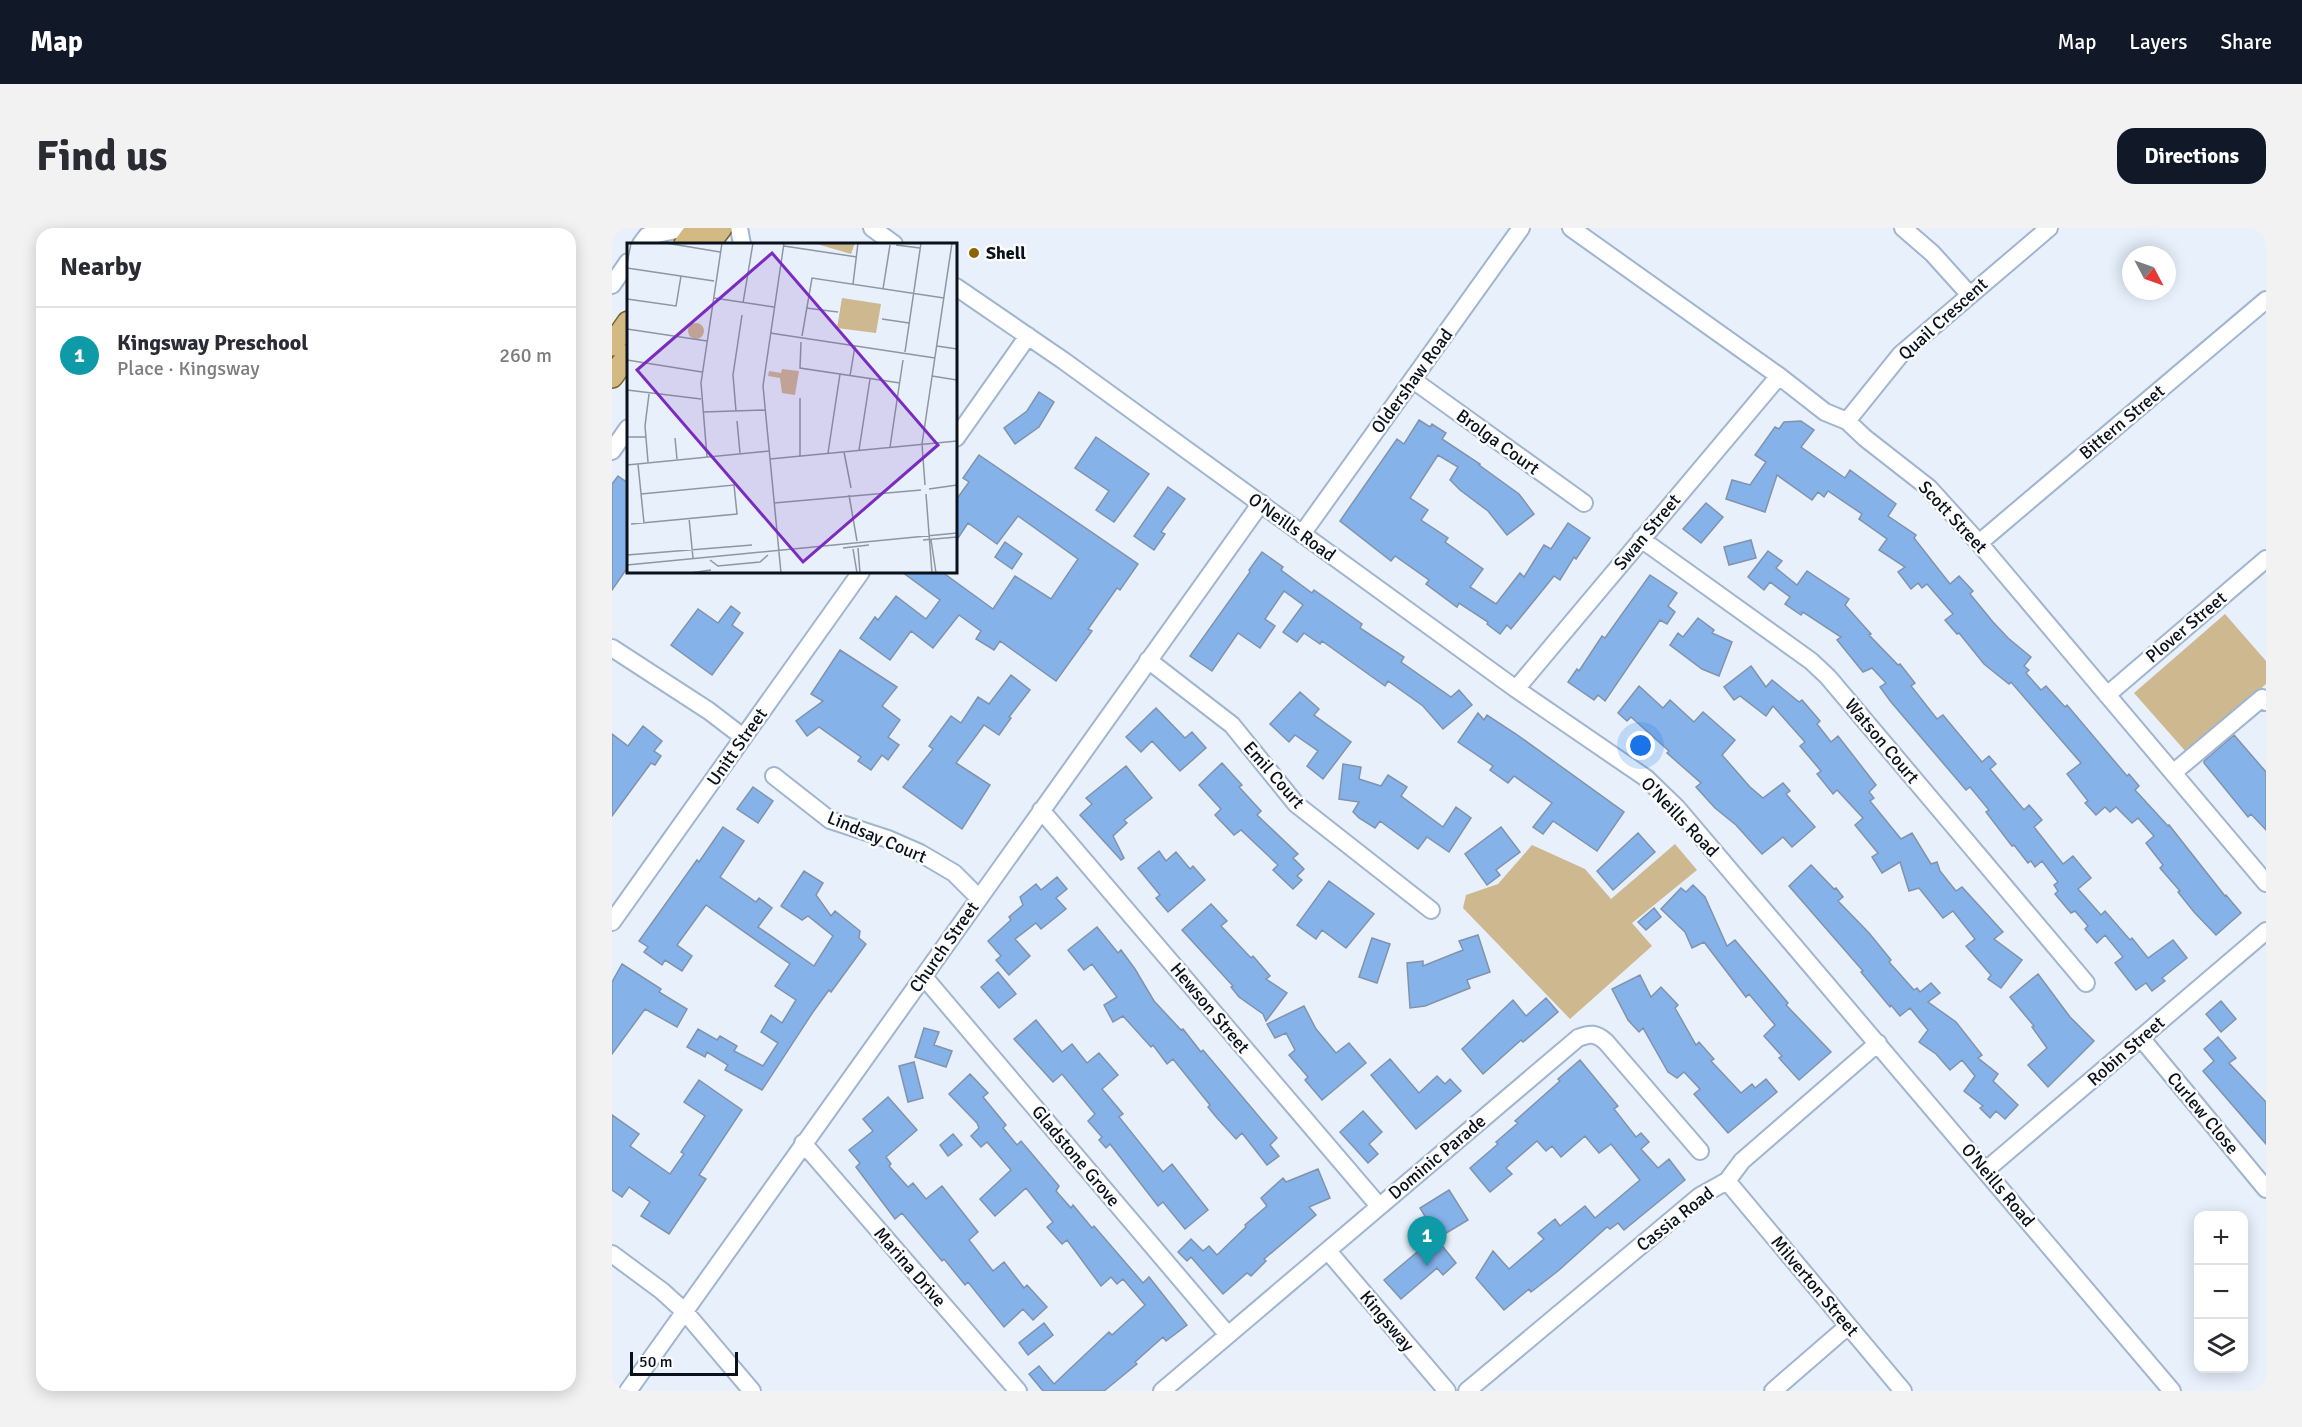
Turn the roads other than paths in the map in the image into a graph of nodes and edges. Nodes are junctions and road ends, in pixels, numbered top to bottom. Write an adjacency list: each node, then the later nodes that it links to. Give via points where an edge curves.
1 (686, 228): 10 (street, via 647,236)
2 (697, 228): 11 (main road)
3 (721, 228): 12 (main road)
4 (739, 228): 13 (street)
5 (872, 228): 14 (street)
6 (1521, 228): 26 (street, Oldershaw Road)
7 (1571, 228): 24 (street, Scott Street)
8 (1903, 228): 18 (street)
9 (2049, 228): 18 (street, Quail Crescent)
10 (642, 243)
11 (686, 243)
12 (710, 243)
13 (742, 243)
14 (893, 243)
15 (627, 263): 16 (street)
16 (612, 285)
17 (957, 287): 21 (street, O'Neills Road)
18 (1970, 294): 27 (street, Quail Crescent, via 1900,354)
19 (2266, 300): 35 (street, Bittern Street)
20 (627, 323): 22 (main road)
21 (1028, 336): 29 (street); 31 (street, O'Neills Road)
22 (612, 345)
23 (627, 356): 25 (main road)
24 (1779, 376): 27 (street, Scott Street, via 1825,411); 34 (street, Swan Street)
25 (612, 377)
26 (1413, 380): 32 (street, Brolga Court); 33 (street, Oldershaw Road)
27 (1847, 421): 35 (street, Scott Street, via 1929,488)
28 (627, 430): 30 (street)
29 (957, 437)
30 (612, 452)
31 (1261, 503): 33 (street, O'Neills Road); 39 (street, Church Street)
32 (1584, 503)
33 (1302, 534): 40 (street, O'Neills Road)
34 (1641, 539): 40 (street, Swan Street); 53 (street, Watson Court, via 1828,677)
35 (1979, 543): 41 (street, Scott Street)
36 (2266, 559): 41 (street, Plover Street)
37 (860, 573): 43 (street, Unitt Street)
38 (612, 648): 43 (street)
39 (1148, 660): 46 (street, Church Street); 49 (street, Emil Court, via 1232,725 1296,804)
40 (1516, 689): 55 (street, O'Neills Road, via 1646,778 1677,808)
41 (2107, 695): 44 (street, Scott Street)
42 (2266, 702): 44 (street, via 2262,698)
43 (744, 737): 50 (street, Unitt Street)
44 (2173, 774): 47 (street, Scott Street)
45 (774, 776): 48 (street, Lindsay Court, via 830,820 920,853 954,873)
46 (1041, 810): 48 (street, Church Street); 61 (street, Hewson Street)
47 (2266, 883)
48 (979, 898): 52 (street, Church Street)
49 (1431, 909)
50 (612, 922)
51 (2266, 931): 54 (street, Robin Street)
52 (924, 977): 56 (street, Church Street); 66 (street, Gladstone Grove)
53 (2086, 983)
54 (2141, 1038): 58 (street, Robin Street); 60 (street, Curlew Close)
55 (1878, 1043): 58 (street, O'Neills Road); 59 (street, Cassia Road, via 1742,1161)
56 (803, 1143): 64 (street, Church Street); 69 (street, Marina Drive)
57 (1700, 1151): 61 (street, Dominic Parade, via 1606,1042 1588,1033)
58 (1986, 1170): 75 (street, O'Neills Road)
59 (1727, 1181): 65 (street, Milverton Street); 72 (street, Cassia Road, via 1700,1196)
60 (2266, 1189)
61 (1379, 1206): 62 (street, Dominic Parade)
62 (1328, 1251): 66 (street, Dominic Parade); 71 (street, Kingsway)
63 (612, 1254): 64 (street)
64 (685, 1312): 67 (street, Church Street); 68 (street)
65 (1848, 1326): 73 (street); 74 (street, Milverton Street)
66 (1228, 1335): 70 (street, Dominic Parade)
67 (628, 1391)
68 (752, 1391)
69 (1018, 1391)
70 (1162, 1391)
71 (1447, 1391)
72 (1467, 1391)
73 (1773, 1391)
74 (1904, 1391)
75 (2172, 1391)

